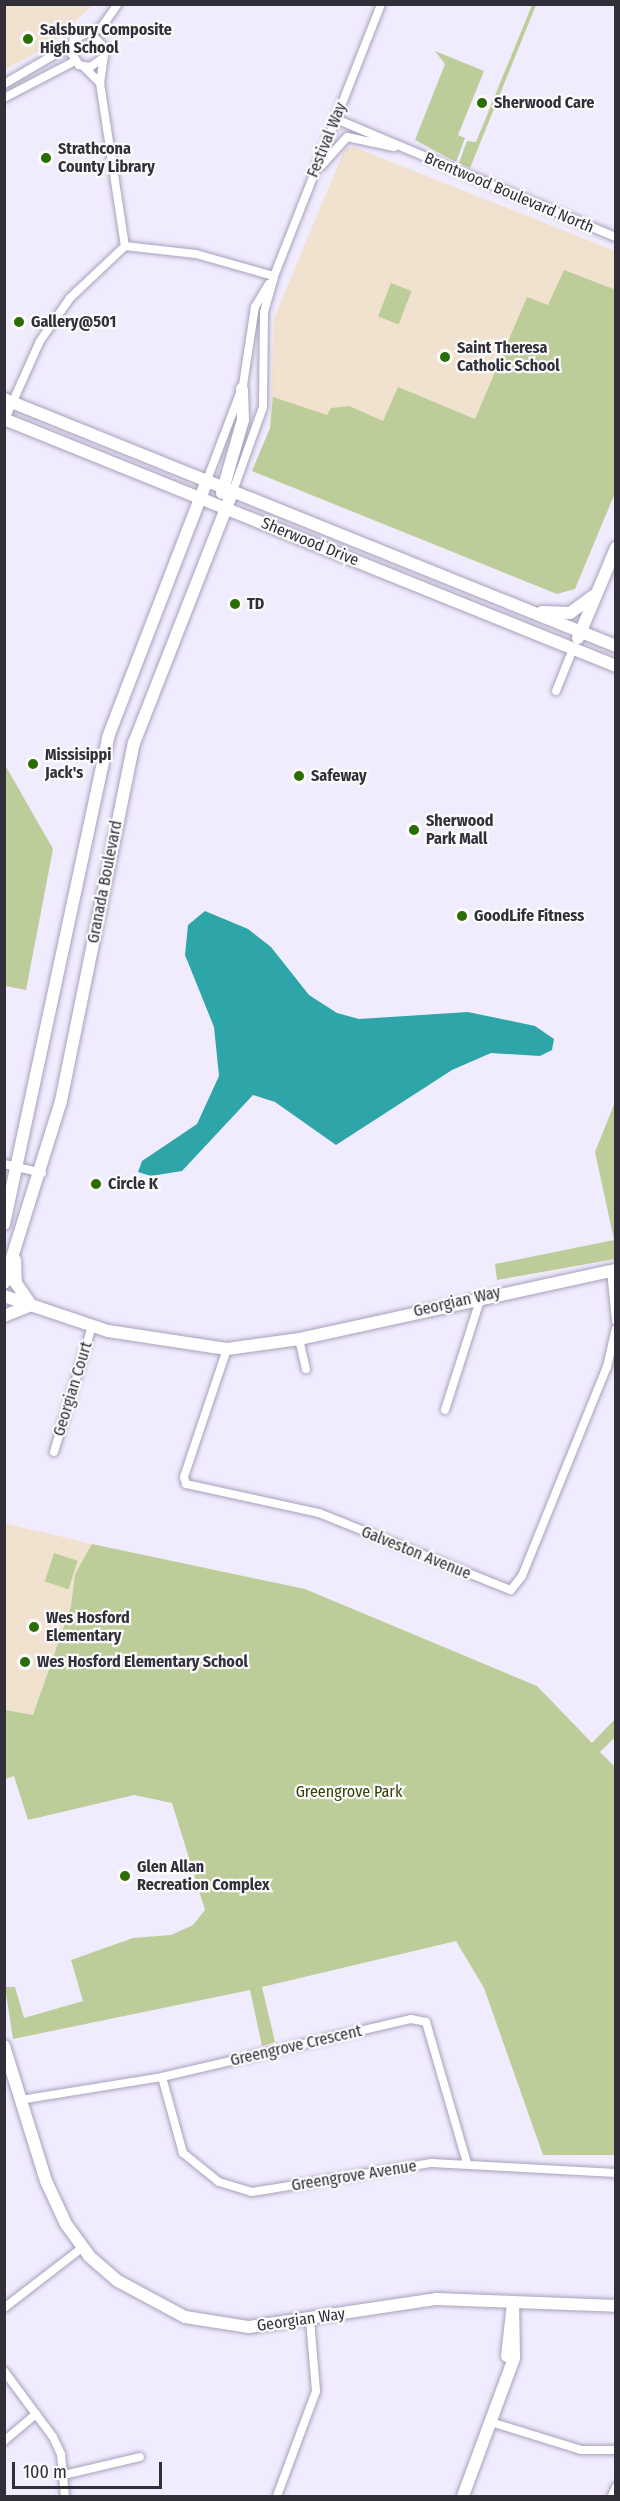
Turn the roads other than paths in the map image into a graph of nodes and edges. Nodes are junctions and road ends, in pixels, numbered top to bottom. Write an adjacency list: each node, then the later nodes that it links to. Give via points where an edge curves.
1 (118, 4): 3 (street, via 101,28)
2 (381, 4): 11 (street, Festival Way)
3 (89, 32): 4 (street); 5 (street, via 104,42)
4 (71, 45): 6 (street); 9 (street)
5 (103, 58): 7 (street); 8 (street)
6 (75, 61): 7 (street); 10 (street)
7 (84, 67): 8 (street)
8 (100, 83): 15 (street)
9 (4, 84)
10 (4, 98)
11 (336, 119): 12 (street); 13 (street, Festival Way)
12 (403, 148): 13 (street, via 347,137); 14 (street, Brentwood Boulevard North)
13 (312, 178): 16 (street, Festival Way)
14 (615, 237)
15 (125, 246): 16 (street, via 196,254); 18 (street, via 70,298 39,340)
16 (274, 276): 17 (street, Festival Way, via 255,307); 21 (street, Festival Way, via 264,312 263,407)
17 (242, 389): 20 (street, Festival Way); 21 (main road, Granada Boulevard, via 243,420)
18 (8, 401): 19 (street); 20 (main road, Sherwood Drive)
19 (5, 419): 22 (main road, Sherwood Drive)
20 (207, 480): 21 (main road, Sherwood Drive); 22 (main road, Granada Boulevard)
21 (228, 488): 23 (main road, Granada Boulevard); 27 (main road, Sherwood Drive)
22 (200, 498): 23 (main road, Sherwood Drive); 34 (main road, Granada Boulevard, via 108,737)
23 (226, 508): 30 (main road, Sherwood Drive); 35 (main road, Granada Boulevard, via 134,743)
24 (615, 548): 25 (main road)
25 (613, 563): 26 (main road)
26 (597, 593): 27 (main road, via 570,613); 28 (main road)
27 (532, 613): 28 (main road, Sherwood Drive)
28 (581, 632): 29 (main road, Sherwood Drive); 30 (main road)
29 (615, 646)
30 (573, 649): 31 (main road, Sherwood Drive); 32 (street)
31 (615, 666)
32 (556, 691)
33 (4, 1164): 34 (street)
34 (21, 1167): 35 (street); 36 (main road, Granada Boulevard)
35 (42, 1173): 37 (main road, Granada Boulevard)
36 (4, 1224)
37 (15, 1251): 39 (main road, Granada Boulevard); 42 (main road, via 16,1283)
38 (613, 1270): 41 (main road, Georgian Way); 44 (street)
39 (4, 1283)
40 (4, 1296): 42 (main road, Georgian Way)
41 (481, 1297): 47 (main road, Georgian Way); 50 (street)
42 (31, 1305): 43 (main road); 45 (main road, Georgian Way)
43 (4, 1316)
44 (615, 1321)
45 (93, 1326): 48 (main road, Georgian Way, via 154,1342); 51 (street, Georgian Court)
46 (615, 1329): 48 (street, Galveston Avenue, via 607,1367 522,1576 511,1590 319,1513 186,1484)
47 (299, 1339): 48 (main road, Georgian Way); 49 (street)
48 (227, 1349)
49 (306, 1369)
50 (445, 1410)
51 (54, 1452)
52 (4, 2046): 54 (main road, Georgian Way)
53 (162, 2077): 54 (street, Greengrove Crescent); 55 (street, Greengrove Avenue, via 183,2153 195,2167 234,2188 252,2192 432,2163); 55 (street, Greengrove Crescent, via 411,2019 426,2022)
54 (20, 2100): 57 (main road, Georgian Way, via 56,2204)
55 (467, 2163): 56 (street, Greengrove Avenue)
56 (615, 2173)
57 (82, 2248): 60 (street); 61 (main road, Georgian Way, via 118,2281 185,2317 249,2327)
58 (513, 2302): 59 (main road, Georgian Way); 61 (main road, Georgian Way, via 437,2299); 64 (main road, via 518,2317 509,2375)
59 (615, 2306)
60 (4, 2308)
61 (310, 2320): 71 (street, via 316,2391)
62 (4, 2371): 63 (street)
63 (36, 2414): 65 (street); 68 (street, via 61,2454)
64 (494, 2423): 66 (street, via 581,2450); 72 (main road)
65 (4, 2441)
66 (615, 2450)
67 (140, 2457): 68 (street)
68 (64, 2475): 70 (street)
69 (615, 2487): 73 (street)
70 (65, 2496)
71 (277, 2496)
72 (463, 2496)
73 (612, 2496)

